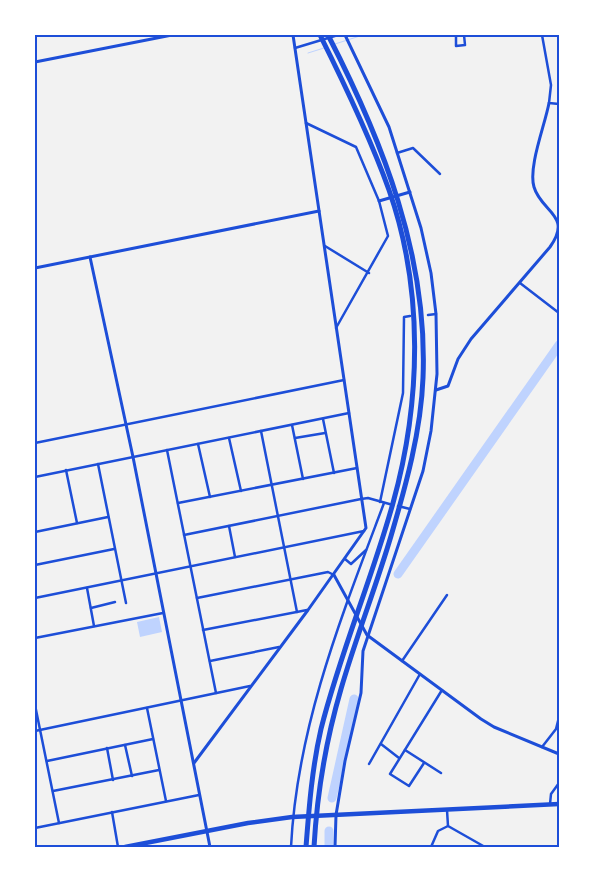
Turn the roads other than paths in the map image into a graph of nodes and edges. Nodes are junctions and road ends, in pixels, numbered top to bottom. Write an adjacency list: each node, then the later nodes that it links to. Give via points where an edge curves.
1 (172, 35): 11 (street)
2 (293, 35): 10 (street)
3 (320, 35): 139 (highway, via 389,190 411,292 415,354 410,419 394,500 321,730)
4 (328, 35): 140 (highway, via 400,203 416,274 423,354 418,428 400,502 333,719)
5 (338, 35): 10 (street)
6 (345, 35): 15 (street, via 389,127)
7 (456, 35): 8 (street, via 456,46 465,45)
8 (464, 35)
9 (542, 35): 12 (street, via 551,85)
10 (295, 48): 14 (street)
11 (35, 62)
12 (549, 103): 13 (street); 20 (street, via 532,176 536,193 555,215)
13 (559, 104)
14 (306, 123): 18 (street, via 356,147); 19 (street)
15 (397, 153): 16 (street, via 414,148); 17 (street)
16 (440, 174)
17 (410, 192): 18 (street); 28 (street, via 426,244)
18 (379, 201): 24 (street, via 388,236)
19 (319, 210): 21 (street); 22 (street)
20 (558, 225): 25 (street, via 554,241)
21 (324, 245): 24 (street); 30 (street)
22 (90, 257): 23 (street); 35 (street)
23 (35, 268)
24 (369, 273): 30 (street)
25 (520, 283): 26 (street); 32 (street, via 465,348 448,386)
26 (559, 312)
27 (428, 314): 28 (street)
28 (436, 314): 32 (street)
29 (410, 316): 55 (street, via 404,317 403,393)
30 (336, 328): 31 (street)
31 (344, 380): 33 (street); 35 (street)
32 (436, 390): 58 (street, via 428,448)
33 (350, 413): 34 (street); 46 (street)
34 (323, 419): 36 (street); 38 (street)
35 (126, 425): 41 (street); 44 (street)
36 (292, 425): 37 (street); 40 (street)
37 (260, 431): 39 (street); 51 (street)
38 (326, 433): 40 (street); 48 (street)
39 (229, 438): 42 (street); 52 (street)
40 (295, 438): 50 (street)
41 (35, 443)
42 (198, 444): 43 (street); 53 (street)
43 (168, 450): 44 (street); 56 (street)
44 (133, 457): 45 (street); 73 (street)
45 (98, 464): 47 (street); 60 (street)
46 (357, 468): 48 (street); 54 (street)
47 (66, 470): 49 (street); 61 (street)
48 (334, 472): 50 (street)
49 (35, 477)
50 (303, 478): 51 (street)
51 (272, 485): 52 (street); 59 (street)
52 (241, 491): 53 (street)
53 (210, 497): 56 (street)
54 (361, 498): 55 (street); 59 (street); 63 (street)
55 (380, 502): 57 (street)
56 (178, 503): 65 (street)
57 (384, 503): 58 (street); 68 (street)
58 (411, 509): 90 (street)
59 (278, 516): 62 (street); 66 (street)
60 (108, 517): 61 (street); 67 (street)
61 (77, 523): 64 (street)
62 (229, 526): 65 (street); 69 (street)
63 (364, 531): 66 (street); 70 (street)
64 (35, 532)
65 (184, 535): 72 (street)
66 (284, 547): 69 (street); 75 (street)
67 (115, 549): 71 (street); 76 (street)
68 (367, 550): 70 (street, via 351,564); 81 (street)
69 (235, 557): 72 (street)
70 (345, 559): 74 (street)
71 (35, 565)
72 (190, 566): 73 (street); 80 (street)
73 (156, 574): 76 (street); 87 (street)
74 (334, 575): 75 (street, via 328,572); 81 (street); 85 (street)
75 (291, 581): 80 (street); 86 (street)
76 (121, 582): 77 (street); 83 (street)
77 (87, 588): 79 (street); 84 (street)
78 (448, 595): 94 (street)
79 (35, 598)
80 (197, 598): 89 (street)
81 (347, 601): 90 (street); 130 (street, via 313,708)
82 (115, 602): 84 (street)
83 (126, 603)
84 (91, 608): 88 (street)
85 (308, 610): 86 (street); 92 (street)
86 (297, 612): 89 (street)
87 (164, 613): 88 (street); 99 (street)
88 (94, 627): 91 (street)
89 (203, 630): 93 (street)
90 (367, 635): 94 (street); 129 (street, via 361,694)
91 (35, 638)
92 (281, 647): 93 (street); 96 (street)
93 (210, 661): 98 (street)
94 (402, 661): 95 (street)
95 (420, 674): 97 (street); 106 (street)
96 (250, 686): 98 (street); 114 (street)
97 (442, 690): 108 (street, via 494,727); 110 (street)
98 (216, 694): 99 (street)
99 (182, 700): 101 (street); 114 (street)
100 (35, 705): 104 (street)
101 (147, 708): 104 (street); 105 (street)
102 (559, 718): 108 (street, via 556,729)
103 (35, 730): 104 (street)
104 (40, 730): 113 (street)
105 (153, 739): 107 (street); 117 (street)
106 (381, 744): 112 (street); 116 (street)
107 (125, 745): 109 (street); 119 (street)
108 (542, 747): 111 (street)
109 (107, 748): 113 (street); 120 (street)
110 (405, 750): 112 (street); 115 (street)
111 (559, 754)
112 (400, 759): 115 (street, via 390,774 409,786)
113 (46, 761): 122 (street)
114 (194, 763): 123 (street)
115 (424, 763): 118 (street)
116 (369, 764)
117 (160, 770): 119 (street); 124 (street)
118 (441, 773)
119 (132, 776): 120 (street)
120 (113, 780): 122 (street)
121 (559, 783): 125 (street, via 551,794)
122 (53, 791): 131 (street)
123 (200, 795): 124 (street); 134 (street)
124 (166, 801): 128 (street)
125 (550, 804): 126 (main road); 127 (main road)
126 (559, 804)
127 (447, 809): 129 (main road); 132 (street)
128 (112, 812): 131 (street); 135 (street)
129 (336, 815): 130 (main road); 141 (street)
130 (292, 818): 134 (main road); 138 (street)
131 (59, 823): 133 (street)
132 (448, 826): 142 (street, via 438,831); 143 (street)
133 (35, 828)
134 (207, 831): 136 (main road); 137 (street)
135 (118, 847)
136 (125, 847)
137 (210, 847)
138 (291, 847)
139 (306, 847)
140 (314, 847)
141 (335, 847)
142 (431, 847)
143 (485, 847)

